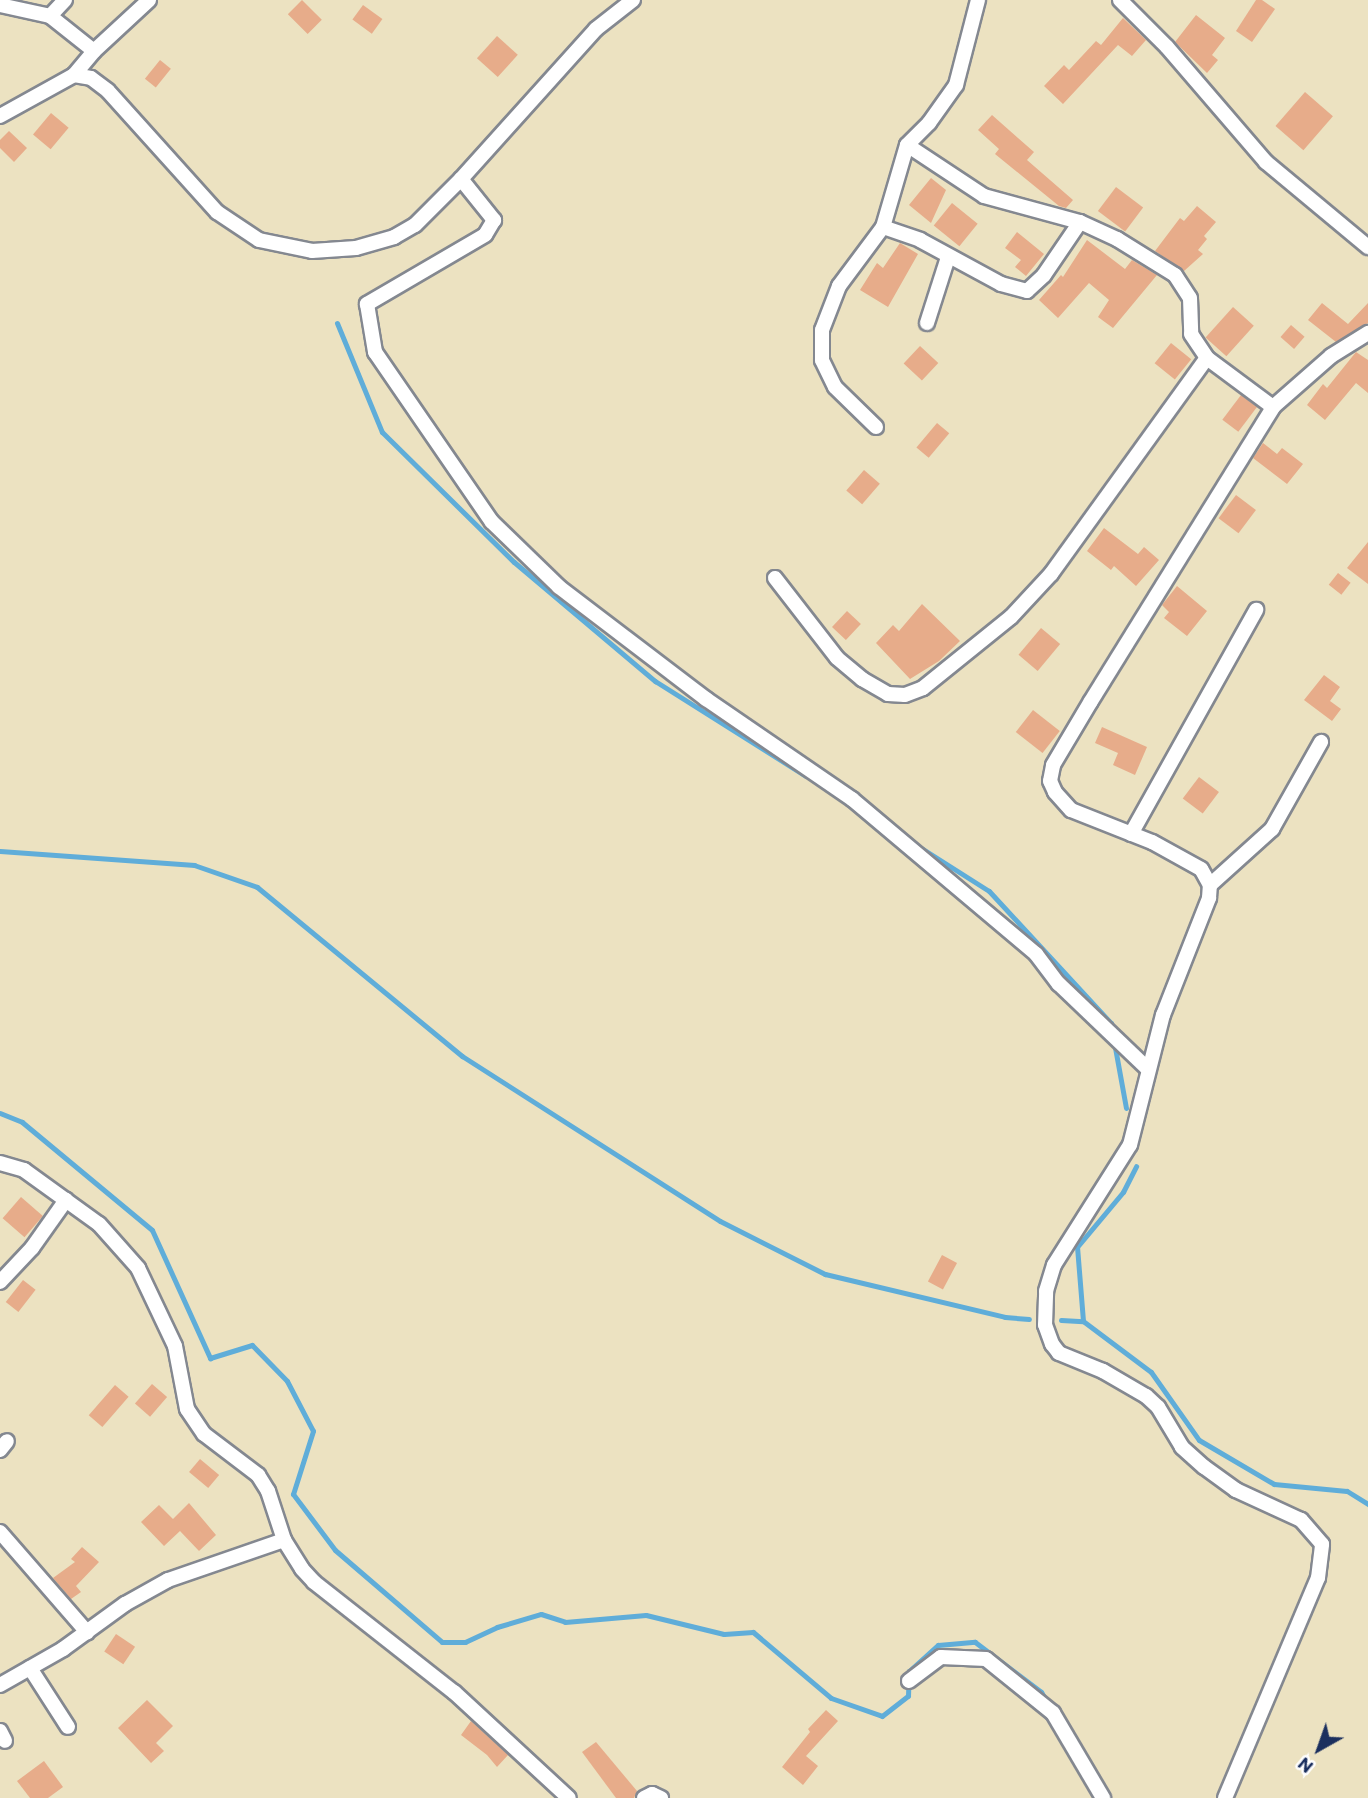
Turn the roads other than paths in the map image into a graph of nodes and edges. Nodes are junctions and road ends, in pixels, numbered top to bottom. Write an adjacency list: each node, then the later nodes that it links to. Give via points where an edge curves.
1 (65, 0): 7 (street)
2 (149, 0): 8 (street)
3 (633, 0): 12 (street, via 596,29)
4 (978, 0): 11 (street, via 956,85)
5 (1120, 0): 15 (street, via 1266,162)
6 (0, 5): 7 (street)
7 (50, 16): 8 (street)
8 (94, 51): 9 (street)
9 (74, 75): 10 (street); 12 (street, via 91,78 108,91 217,212 259,240 312,251 356,248 394,237 415,225)
10 (0, 116)
11 (907, 145): 13 (street, via 992,200 1027,205); 14 (street)
12 (461, 179): 27 (street, via 494,220 485,235 367,304 375,352 492,522 559,587 706,699 862,808 1036,954 1059,984)
13 (1080, 222): 16 (street, via 1044,275 1027,291 1001,284); 19 (street, via 1175,275 1190,298 1191,334)
14 (883, 227): 16 (street, via 920,240); 21 (street, via 839,286 822,330 822,360 835,387)
15 (1368, 247)
16 (948, 257): 17 (street)
17 (927, 323)
18 (1368, 333): 20 (street, via 1331,356)
19 (1207, 358): 20 (street); 22 (street, via 1051,573 1011,617 923,688 905,695 888,694 862,679 837,659)
20 (1273, 407): 25 (street, via 1053,765 1050,781 1071,810)
21 (876, 427)
22 (775, 578)
23 (1256, 610): 25 (street)
24 (1321, 742): 26 (street, via 1272,830)
25 (1130, 834): 26 (street, via 1201,869)
26 (1210, 885): 27 (street, via 1163,1015)
27 (1149, 1069): 42 (street, via 1130,1145 1063,1247 1048,1279 1045,1325 1059,1353 1146,1396 1182,1447 1204,1467 1236,1490 1301,1520 1322,1544 1318,1578)
28 (0, 1163): 29 (street, via 24,1170)
29 (66, 1200): 30 (street, via 32,1248); 32 (street, via 99,1224 138,1268 175,1346 187,1409 204,1434 258,1475)
30 (0, 1282)
31 (0, 1532): 33 (street)
32 (284, 1540): 33 (street, via 168,1580); 38 (street, via 314,1582 454,1692)
33 (87, 1632): 34 (street)
34 (30, 1668): 36 (street); 37 (street)
35 (909, 1681): 41 (street, via 941,1657 986,1659 1053,1713)
36 (0, 1685)
37 (68, 1727)
38 (569, 1798)
39 (644, 1798): 40 (street, via 652,1794)
40 (662, 1798)
41 (1102, 1798)
42 (1224, 1798)

